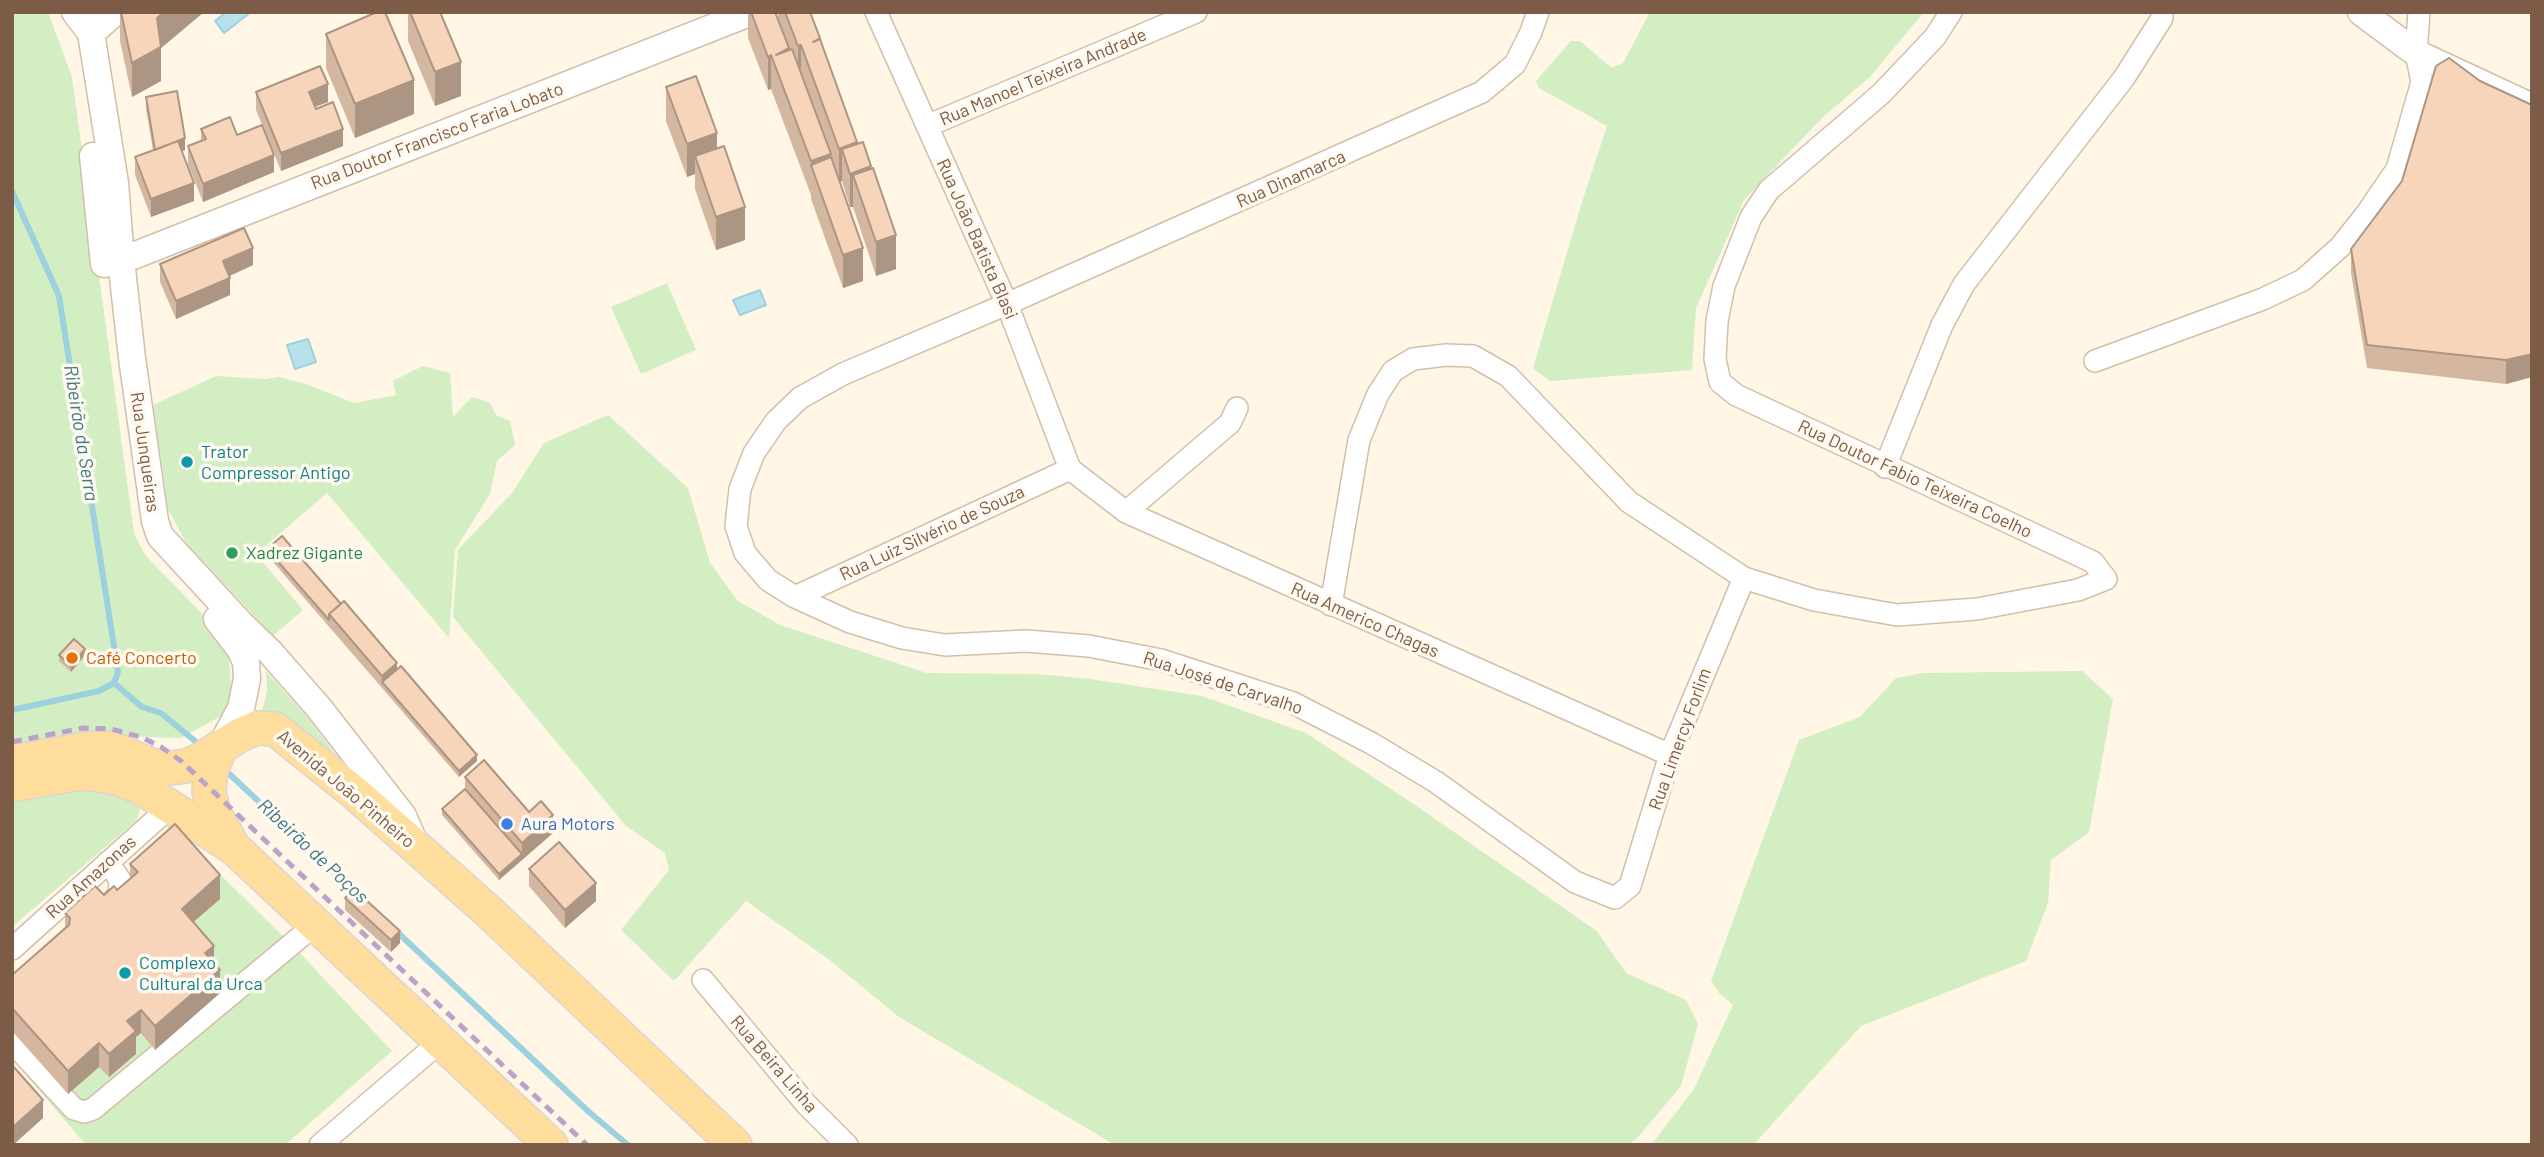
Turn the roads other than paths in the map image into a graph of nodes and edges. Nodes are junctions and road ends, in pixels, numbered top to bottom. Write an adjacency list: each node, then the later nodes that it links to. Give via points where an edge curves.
1 (55, 12): 15 (street, Rua Junqueiras, via 77,42)
2 (115, 12): 11 (street)
3 (752, 12): 15 (street, Rua Doutor Francisco Faria Lobato)
4 (876, 12): 14 (street, Rua João Batista Blasi)
5 (1196, 12): 14 (street, Rua Manoel Teixeira Andrade)
6 (1538, 12): 16 (street, Rua Dinamarca, via 1515,64 1482,92)
7 (1951, 12): 19 (street, Rua Doutor Fabio Teixeira Coelho, via 1935,37 1881,94 1769,190 1751,217 1724,286 1717,321 1715,359 1720,382 1736,395)
8 (2162, 12): 19 (street, via 2124,78 1964,284 1942,324)
9 (2361, 12): 12 (street)
10 (2418, 12): 12 (street)
11 (83, 22): 15 (street, Rua Junqueiras, via 116,183)
12 (2416, 53): 13 (street); 17 (street, via 2422,82 2397,169 2340,247 2303,280 2263,299)
13 (2532, 107)
14 (927, 126): 16 (street, Rua João Batista Blasi)
15 (112, 261): 25 (street, Rua Junqueiras, via 142,524 148,542 233,637 246,662 246,694); 30 (street, Rua Junqueiras, via 160,536 318,708 403,816)
16 (1007, 304): 20 (street, Rua João Batista Blasi); 23 (street, Rua José de Carvalho, via 842,374 800,398 776,421 754,453 740,488 736,526 745,554 768,580)
17 (2095, 361)
18 (1237, 408): 21 (street, via 1230,423)
19 (1885, 467): 22 (street, Rua Doutor Fabio Teixeira Coelho, via 2093,562 2106,579 2078,590 1978,609 1897,615 1814,600)
20 (1070, 469): 21 (street, Rua Americo Chagas); 23 (street, Rua Luiz Silvério de Souza)
21 (1126, 512): 24 (street, Rua Americo Chagas)
22 (1744, 578): 24 (street, via 1629,502 1508,376 1473,356 1446,355 1413,359 1393,371 1378,394 1359,440); 26 (street, Rua Limercy Forlim)
23 (795, 597): 33 (street, Rua José de Carvalho, via 850,622 902,638 945,645 1026,641 1089,646 1161,660 1293,703 1436,782 1574,882)
24 (1331, 605): 26 (street, Rua Americo Chagas)
25 (221, 748): 27 (main road, Avenida João Pinheiro, via 186,766 163,768 111,748); 30 (main road, Avenida João Pinheiro, via 256,728 283,733); 31 (main road, via 209,791 213,811)
26 (1670, 755): 33 (street, Rua Limercy Forlim, via 1630,886)
27 (12, 762)
28 (12, 785): 29 (main road, via 81,773 140,787)
29 (171, 806): 31 (main road); 32 (street, Rua Amazonas)
30 (416, 847): 42 (main road, Avenida João Pinheiro)
31 (234, 848): 35 (main road)
32 (107, 862): 34 (street, via 121,880 119,894); 36 (street, Rua Amazonas)
33 (1615, 898)
34 (100, 915)
35 (316, 924): 38 (main road); 39 (street, via 93,1109 74,1109)
36 (25, 946)
37 (703, 980): 43 (street, Rua Beira Linha, via 806,1104)
38 (441, 1041): 40 (street); 41 (main road)
39 (12, 1042)
40 (320, 1145)
41 (551, 1145)
42 (735, 1145)
43 (847, 1145)

